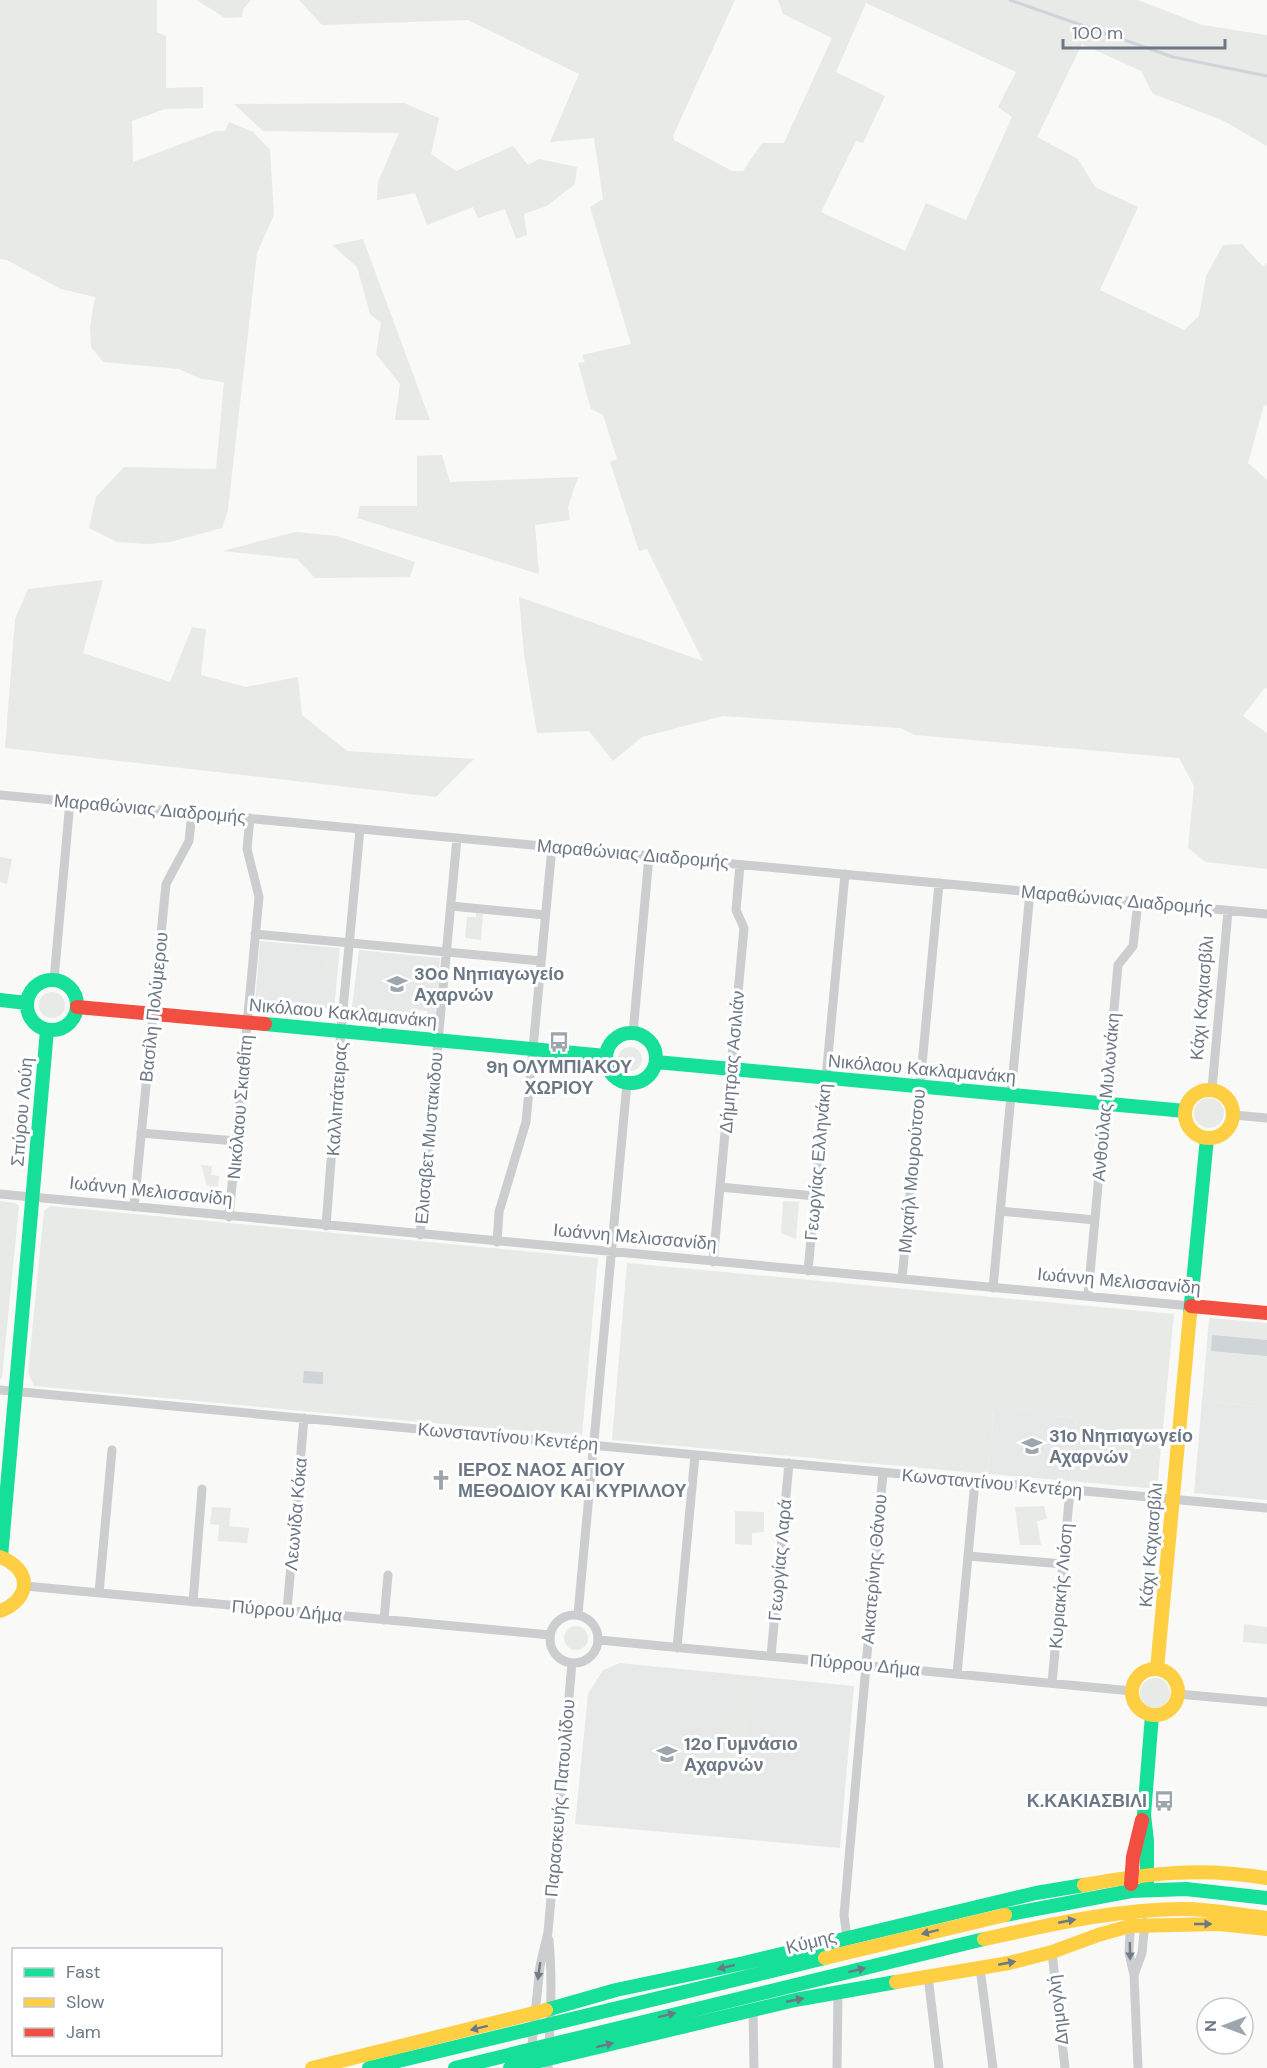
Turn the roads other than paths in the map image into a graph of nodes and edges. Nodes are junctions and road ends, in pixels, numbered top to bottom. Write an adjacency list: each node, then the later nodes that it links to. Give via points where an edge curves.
1 (0, 795): 2 (street, Μαραθώνιας Διαδρομής)
2 (70, 801): 3 (street, Μαραθώνιας Διαδρομής); 22 (street)
3 (192, 813): 4 (street, Μαραθώνιας Διαδρομής); 26 (street, Βασίλη Πολύμερου, via 189,841 166,884)
4 (250, 818): 5 (street, Μαραθώνιας Διαδρομής); 18 (street, Νικόλαου Σκιαθίτη, via 247,849 258,897)
5 (360, 829): 6 (street, Μαραθώνιας Διαδρομής); 19 (street, Καλλιπάτειρας)
6 (457, 838): 7 (street, Μαραθώνιας Διαδρομής); 14 (street, Ελισαβετ Μυστακιδου)
7 (552, 847): 8 (street, Μαραθώνιας Διαδρομής); 17 (street)
8 (649, 856): 9 (street, Μαραθώνιας Διαδρομής); 30 (street)
9 (740, 864): 10 (street, Μαραθώνιας Διαδρομής); 35 (street, Δήμητρας Ασιλιάν, via 736,910 744,928)
10 (845, 874): 11 (street, Μαραθώνιας Διαδρομής); 36 (street, Γεωργίας Ελληνάκη)
11 (939, 883): 12 (street, Μαραθώνιας Διαδρομής); 38 (street, Μιχαήλ Μουρούτσου)
12 (1030, 892): 13 (street, Μαραθώνιας Διαδρομής); 40 (street)
13 (1138, 902): 15 (street, Μαραθώνιας Διαδρομής); 41 (street, Ανθούλας Μυλωνάκη, via 1133,946 1118,965)
14 (451, 906): 17 (street); 20 (street, Ελισαβετ Μυστακιδου)
15 (1228, 910): 16 (street, Μαραθώνιας Διαδρομής); 39 (street, Κάχι Καχιασβίλι)
16 (1267, 914)
17 (545, 915): 21 (street)
18 (255, 934): 19 (street); 27 (street, Νικόλαου Σκιαθίτη)
19 (350, 943): 20 (street); 29 (street, Καλλιπάτειρας)
20 (447, 952): 21 (street); 31 (street, Ελισαβετ Μυστακιδου)
21 (541, 961): 32 (street)
22 (54, 980): 24 (street, via 32,989); 25 (street, via 74,992)
23 (0, 1000): 24 (street)
24 (27, 1003): 28 (street, via 32,1021)
25 (77, 1007): 26 (street, Νικόλαου Κακλαμανάκη); 28 (street, via 66,1026)
26 (153, 1014): 27 (street, Νικόλαου Κακλαμανάκη); 45 (street, Βασίλη Πολύμερου)
27 (248, 1022): 29 (street, Νικόλαου Κακλαμανάκη); 47 (street, Νικόλαου Σκιαθίτη)
28 (47, 1030): 51 (street, Σπύρου Λούη)
29 (341, 1031): 31 (street, Νικόλαου Κακλαμανάκη); 56 (street, Καλλιπάτειρας)
30 (633, 1033): 33 (street, via 615,1039); 34 (street, via 650,1042)
31 (438, 1040): 32 (street, Νικόλαου Κακλαμανάκη); 57 (street, Ελισαβετ Μυστακιδου)
32 (533, 1049): 33 (street, Νικόλαου Κακλαμανάκη); 58 (street, via 526,1122 499,1212)
33 (606, 1056): 37 (street, via 609,1071)
34 (656, 1062): 35 (street, Νικόλαου Κακλαμανάκη); 37 (street, via 642,1081)
35 (731, 1069): 36 (street, Νικόλαου Κακλαμανάκη); 48 (street, Δήμητρας Ασιλιάν)
36 (826, 1078): 38 (street, Νικόλαου Κακλαμανάκη); 50 (street, Γεωργίας Ελληνάκη)
37 (627, 1083): 59 (street)
38 (920, 1086): 40 (street, Νικόλαου Κακλαμανάκη); 62 (street, Μιχαήλ Μουρούτσου)
39 (1212, 1089): 42 (street, via 1191,1098); 43 (street, via 1228,1098)
40 (1011, 1095): 41 (street, Νικόλαου Κακλαμανάκη); 53 (street)
41 (1106, 1104): 42 (street, Νικόλαου Κακλαμανάκη); 55 (street, Ανθούλας Μυλωνάκη)
42 (1185, 1111): 46 (street, via 1188,1126)
43 (1234, 1115): 44 (street); 46 (street, via 1222,1135)
44 (1267, 1119)
45 (141, 1132): 47 (street); 52 (street, Βασίλη Πολύμερου)
46 (1207, 1138): 65 (street, Κάχι Καχιασβίλι)
47 (236, 1142): 54 (street, Νικόλαου Σκιαθίτη)
48 (720, 1187): 50 (street); 60 (street, Δήμητρας Ασιλιάν)
49 (0, 1194): 51 (street, Ιωάννη Μελισσανίδη)
50 (815, 1196): 61 (street, Γεωργίας Ελληνάκη)
51 (32, 1197): 52 (street, Ιωάννη Μελισσανίδη); 68 (street, Σπύρου Λούη)
52 (134, 1208): 54 (street, Ιωάννη Μελισσανίδη)
53 (1000, 1211): 55 (street); 63 (street)
54 (230, 1217): 56 (street, Ιωάννη Μελισσανίδη)
55 (1095, 1220): 64 (street, Ανθούλας Μυλωνάκη)
56 (326, 1226): 57 (street, Ιωάννη Μελισσανίδη)
57 (420, 1235): 58 (street, Ιωάννη Μελισσανίδη)
58 (497, 1242): 59 (street, Ιωάννη Μελισσανίδη)
59 (611, 1252): 60 (street, Ιωάννη Μελισσανίδη); 70 (street)
60 (713, 1262): 61 (street, Ιωάννη Μελισσανίδη)
61 (808, 1271): 62 (street, Ιωάννη Μελισσανίδη)
62 (902, 1280): 63 (street, Ιωάννη Μελισσανίδη)
63 (993, 1288): 64 (street, Ιωάννη Μελισσανίδη)
64 (1088, 1296): 65 (street, Ιωάννη Μελισσανίδη)
65 (1191, 1306): 66 (street, Ιωάννη Μελισσανίδη); 78 (street, Κάχι Καχιασβίλι)
66 (1267, 1313)
67 (0, 1390): 68 (street, Κωνσταντίνου Κεντέρη)
68 (15, 1391): 69 (street, Κωνσταντίνου Κεντέρη); 81 (street, Σπύρου Λούη)
69 (304, 1418): 70 (street, Κωνσταντίνου Κεντέρη); 87 (street, Λεωνίδα Κόκα)
70 (593, 1445): 72 (street, Κωνσταντίνου Κεντέρη); 89 (street)
71 (112, 1450): 85 (street)
72 (695, 1455): 73 (street, Κωνσταντίνου Κεντέρη); 93 (street)
73 (789, 1463): 74 (street, Κωνσταντίνου Κεντέρη); 94 (street, Γεωργίας Λαρά)
74 (883, 1473): 75 (street, Κωνσταντίνου Κεντέρη); 96 (street, Αικατερίνης Θάνου)
75 (975, 1481): 77 (street, Κωνσταντίνου Κεντέρη); 80 (street)
76 (202, 1489): 86 (street)
77 (1070, 1490): 78 (street, Κωνσταντίνου Κεντέρη); 82 (street, Κυριακής Λιόση)
78 (1173, 1500): 79 (street, Κωνσταντίνου Κεντέρη); 97 (street, Κάχι Καχιασβίλι)
79 (1267, 1508)
80 (968, 1556): 82 (street); 98 (street)
81 (0, 1557): 84 (street, via 15,1563)
82 (1063, 1564): 99 (street, Κυριακής Λιόση)
83 (388, 1575): 90 (street)
84 (25, 1586): 85 (street, Πύρρου Δήμα); 88 (street, via 15,1605)
85 (99, 1593): 86 (street, Πύρρου Δήμα)
86 (193, 1602): 87 (street, Πύρρου Δήμα)
87 (287, 1610): 90 (street, Πύρρου Δήμα)
88 (0, 1611)
89 (578, 1614): 91 (street, via 559,1619); 92 (street, via 593,1623)
90 (384, 1620): 91 (street, Πύρρου Δήμα)
91 (550, 1635): 95 (street, via 553,1651)
92 (599, 1640): 93 (street, Πύρρου Δήμα); 95 (street, via 593,1654)
93 (677, 1648): 94 (street, Πύρρου Δήμα)
94 (771, 1656): 96 (street, Πύρρου Δήμα)
95 (572, 1663): 117 (street, Παρασκευής Πατουλίδου)
96 (865, 1665): 98 (street, Πύρρου Δήμα); 118 (street, Αικατερίνης Θάνου, via 844,1915)
97 (1157, 1669): 100 (street, via 1140,1674); 101 (street, via 1175,1680)
98 (957, 1674): 99 (street, Πύρρου Δήμα)
99 (1052, 1683): 100 (street, Πύρρου Δήμα)
100 (1132, 1690): 103 (street, via 1137,1707)
101 (1178, 1694): 102 (street); 103 (street, via 1167,1712)
102 (1267, 1702)
103 (1152, 1715): 104 (street)
104 (1144, 1815): 105 (street); 106 (street, via 1135,1842)
105 (1147, 1874): 106 (street); 107 (street, via 1202,1871); 108 (street)
106 (1131, 1876): 109 (street); 118 (street, via 1036,1893)
107 (1267, 1878)
108 (1147, 1890): 109 (street, Κύμης); 110 (street, Κύμης, via 1186,1889); 111 (street)
109 (1131, 1891): 112 (street); 127 (street, Κύμης, one-way to 127, via 1039,1907)
110 (1267, 1898)
111 (1146, 1910): 112 (street, Κύμης); 113 (street, Κύμης, via 1217,1911); 114 (street)
112 (1131, 1911): 115 (street); 129 (street, Κύμης, one-way to 112, via 993,1937)
113 (1267, 1918)
114 (1144, 1924): 115 (street); 116 (street, one-way to 116, via 1219,1924); 121 (street, via 1142,1953)
115 (1130, 1926): 119 (street); 121 (street, one-way to 121, via 1129,1953)
116 (1267, 1929)
117 (548, 1932): 124 (street, Παρασκευής Πατουλίδου); 126 (street, Παρασκευής Πατουλίδου, one-way to 126)
118 (847, 1938): 124 (street, one-way to 124)
119 (1052, 1952): 120 (street, one-way to 119); 141 (street, Δημογλή)
120 (980, 1968): 122 (street); 140 (street)
121 (1134, 1975): 142 (street)
122 (928, 1976): 123 (street); 139 (street)
123 (838, 1992): 125 (street, one-way to 123); 138 (street)
124 (552, 2008): 126 (street); 127 (street, Παρασκευής Πατουλίδου)
125 (753, 2009): 131 (street, one-way to 125); 137 (street)
126 (535, 2012): 128 (street, Παρασκευής Πατουλίδου); 133 (street, one-way to 133)
127 (550, 2024): 128 (street, Κύμης); 129 (street, Παρασκευής Πατουλίδου)
128 (534, 2028): 130 (street, Παρασκευής Πατουλίδου); 134 (street, Κύμης)
129 (549, 2044): 130 (street, Κύμης); 131 (street, Παρασκευής Πατουλίδου)
130 (531, 2048): 132 (street, Παρασκευής Πατουλίδου); 135 (street, Κύμης)
131 (548, 2063): 132 (street)
132 (531, 2066): 136 (street)
133 (312, 2068)
134 (369, 2068)
135 (455, 2068)
136 (510, 2068)
137 (754, 2068)
138 (837, 2068)
139 (939, 2068)
140 (993, 2068)
141 (1065, 2068)
142 (1138, 2068)

